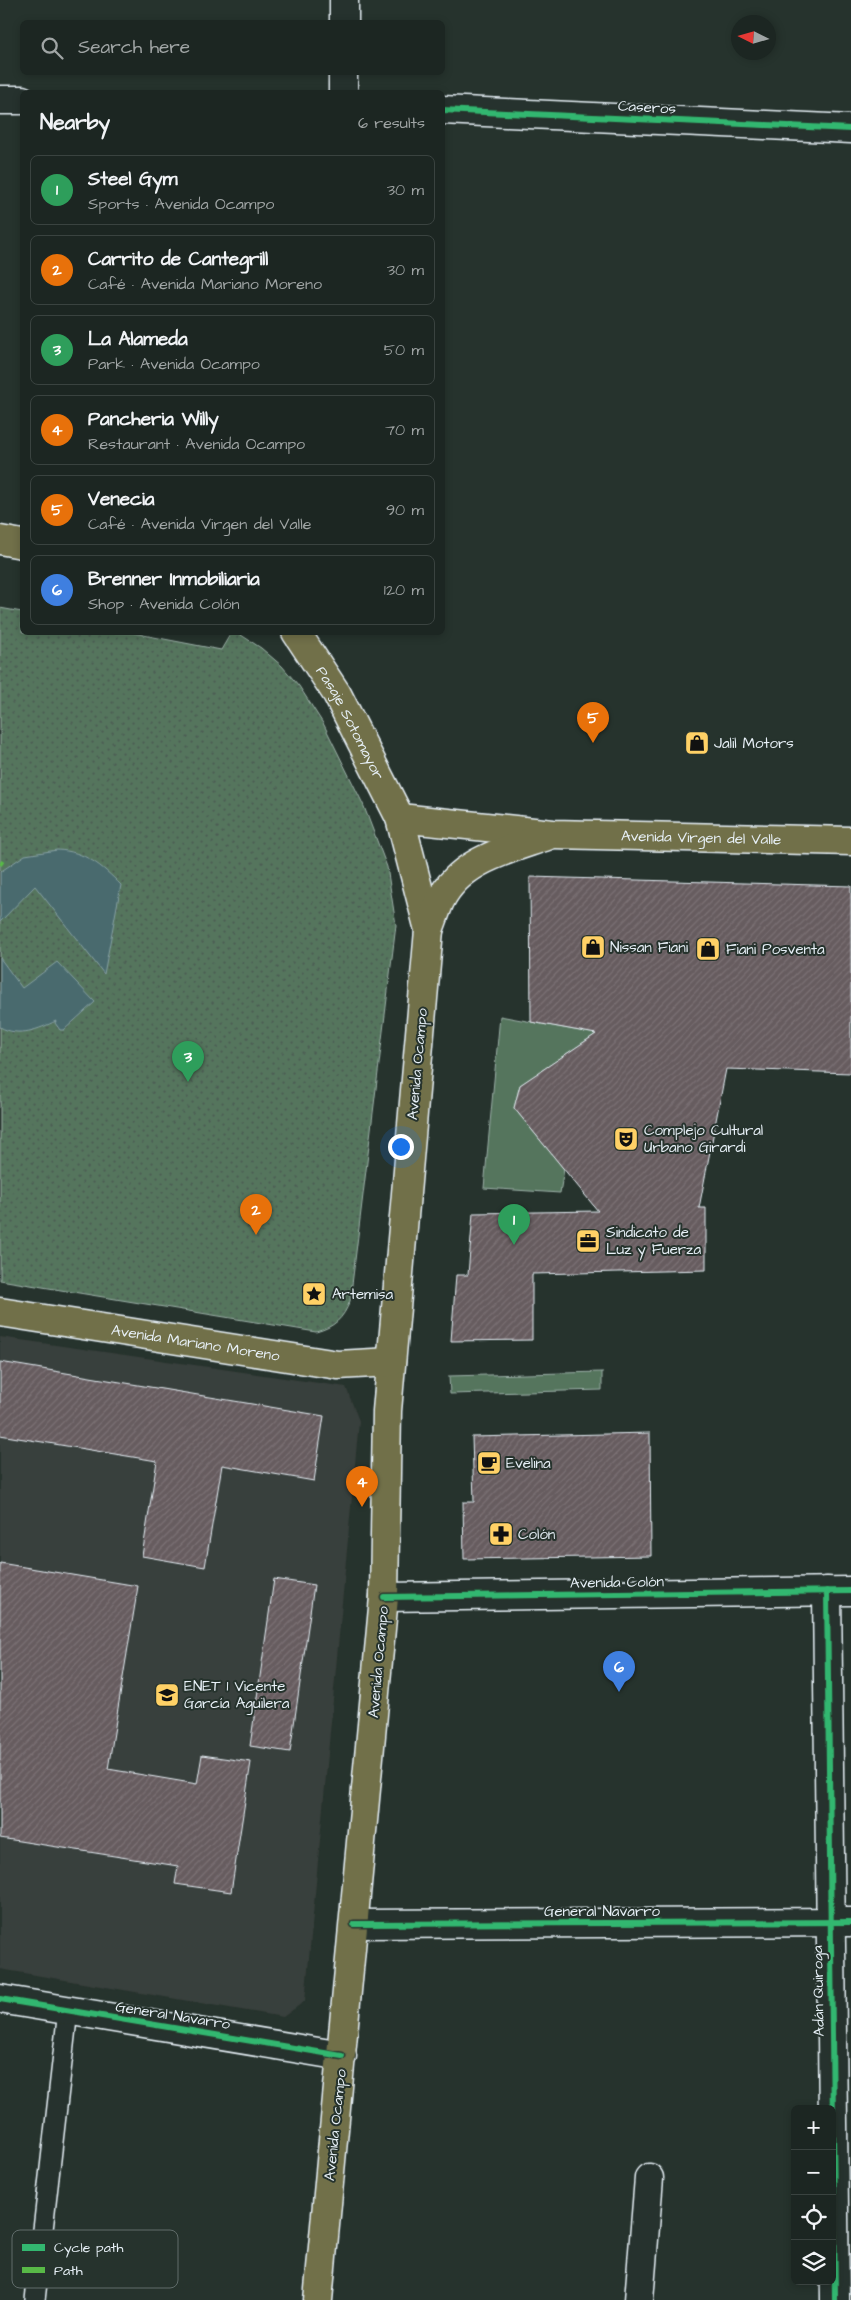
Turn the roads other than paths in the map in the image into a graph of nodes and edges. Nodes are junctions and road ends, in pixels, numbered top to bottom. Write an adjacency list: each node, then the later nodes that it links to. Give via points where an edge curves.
1 (344, 0): 2 (street)
2 (344, 20)
3 (344, 75): 4 (street)
4 (344, 90)
5 (0, 100): 6 (street)
6 (20, 100)
7 (445, 110): 8 (street, Caseros)
8 (851, 129)
9 (0, 540): 10 (main road)
10 (20, 544)
11 (300, 635): 12 (main road, Pasaje Sotomayor)
12 (313, 644): 13 (main road, Pasaje Sotomayor)
13 (400, 818): 14 (main road, Avenida Virgen del Valle); 16 (main road, Avenida Ocampo)
14 (553, 834): 15 (main road, Avenida Virgen del Valle); 16 (main road, Avenida Virgen del Valle, via 477,862 445,893)
15 (851, 841)
16 (429, 930): 18 (main road, Avenida Ocampo)
17 (0, 1312): 18 (main road, Avenida Mariano Moreno, via 338,1366)
18 (391, 1362): 20 (main road, Avenida Ocampo, via 387,1411)
19 (839, 1591): 20 (street, Avenida Colón); 21 (street, Adán Quiroga)
20 (384, 1597): 22 (main road, Avenida Ocampo)
21 (840, 1923): 22 (street, General Navarro); 30 (street, Adán Quiroga)
22 (354, 1924): 25 (main road, Avenida Ocampo)
23 (0, 1999): 24 (street, General Navarro)
24 (68, 2010): 25 (street, General Navarro); 27 (lane)
25 (342, 2056): 28 (main road, Avenida Ocampo)
26 (649, 2178): 29 (street)
27 (43, 2230)
28 (318, 2300)
29 (638, 2300)
30 (835, 2300)

